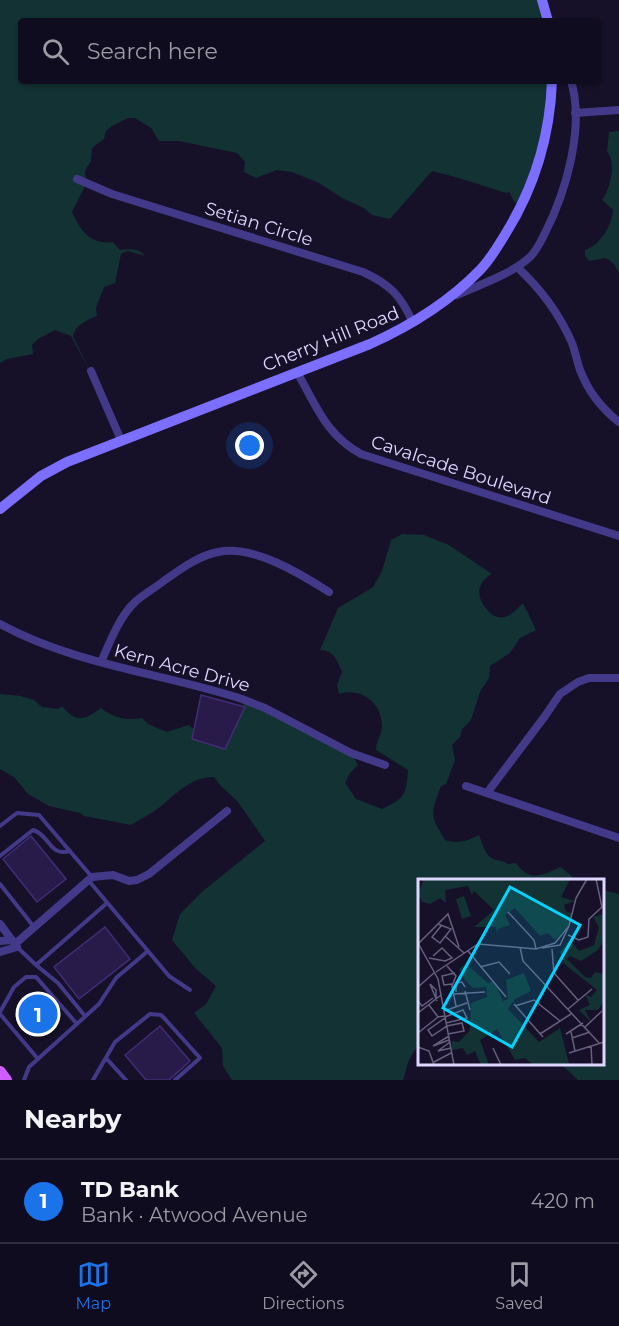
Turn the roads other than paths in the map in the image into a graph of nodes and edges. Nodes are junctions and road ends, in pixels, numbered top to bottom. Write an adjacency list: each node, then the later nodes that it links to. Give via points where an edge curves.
1 (542, 0): 2 (main road)
2 (547, 18)
3 (552, 84): 9 (main road, Cherry Hill Road, via 545,139 525,201 481,270)
4 (571, 84): 6 (street)
5 (619, 111): 6 (street)
6 (575, 113): 8 (street, via 574,142 556,207 537,248)
7 (77, 179): 10 (street, Setian Circle, via 112,194 363,272 393,290)
8 (517, 267): 9 (street); 13 (street, via 551,304 591,392)
9 (443, 301): 10 (main road, Cherry Hill Road)
10 (413, 323): 12 (main road, Cherry Hill Road)
11 (90, 371): 14 (street)
12 (297, 372): 14 (main road, Cherry Hill Road); 16 (street, Cavalcade Boulevard, via 324,421 361,454)
13 (619, 422)
14 (121, 440): 15 (main road, Cherry Hill Road, via 54,468)
15 (0, 509)
16 (619, 536)
17 (329, 592): 19 (street, via 294,571 253,555 220,551 177,571 134,603)
18 (0, 624): 19 (street, Kern Acre Drive, via 29,639)
19 (101, 662): 21 (street, Kern Acre Drive, via 242,699 351,753)
20 (619, 678): 23 (street, via 589,678 560,694)
21 (385, 765)
22 (466, 786): 23 (street)
23 (487, 793): 26 (street)
24 (227, 811): 29 (street, via 137,880 113,875)
25 (0, 826): 27 (lane, via 17,813 39,815)
26 (619, 838)
27 (70, 851): 28 (lane, via 57,852 33,830); 29 (lane)
28 (0, 856)
29 (91, 878): 31 (lane); 33 (street)
30 (0, 884): 33 (lane)
31 (107, 903): 36 (lane); 38 (lane)
32 (0, 924): 35 (street)
33 (34, 927): 35 (street)
34 (0, 941): 35 (street)
35 (15, 943): 37 (street); 38 (lane)
36 (148, 951): 39 (lane, via 169,976); 41 (lane, via 116,978 99,1004)
37 (0, 952)
38 (36, 965): 41 (lane, via 58,983)
39 (190, 990)
40 (0, 1013): 42 (lane, via 14,987 26,977 36,977); 44 (lane)
41 (85, 1016): 42 (lane)
42 (76, 1024): 44 (lane)
43 (106, 1058): 48 (lane); 49 (lane); 50 (lane, via 115,1042 146,1016 161,1015 200,1058)
44 (38, 1059): 47 (lane, via 29,1067)
45 (0, 1072): 46 (main road)
46 (6, 1080)
47 (24, 1080)
48 (93, 1080)
49 (126, 1080)
50 (176, 1080)

